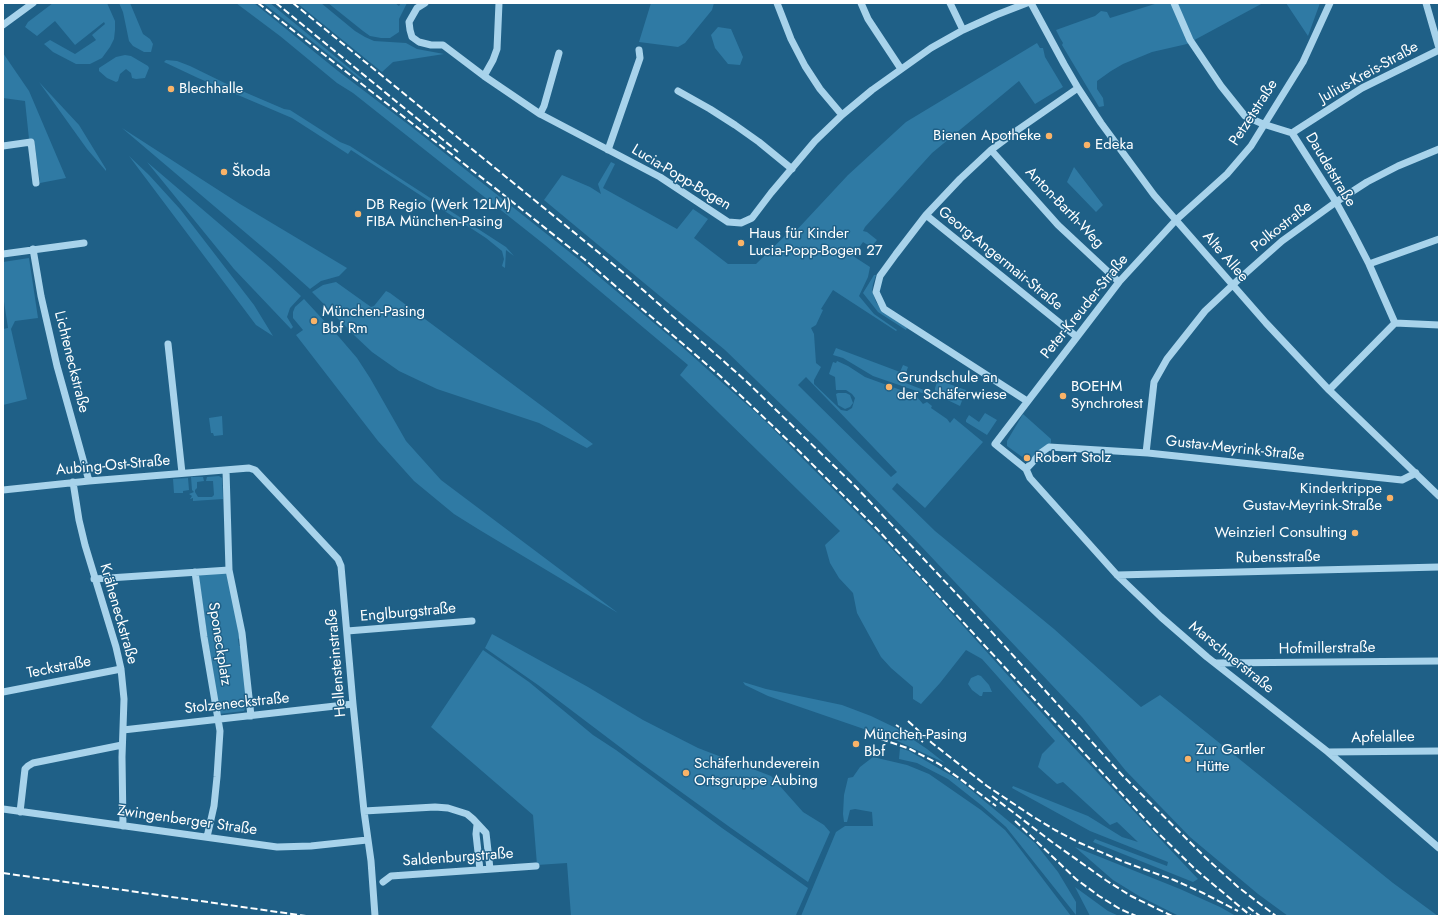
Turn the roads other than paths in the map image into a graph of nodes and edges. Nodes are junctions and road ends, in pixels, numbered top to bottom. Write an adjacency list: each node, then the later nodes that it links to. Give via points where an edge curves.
1 (34, 3): 12 (street)
2 (425, 3): 18 (street, Lucia-Popp-Bogen, via 417,8 410,22 412,37 419,42 443,45)
3 (499, 3): 18 (street, via 497,49)
4 (777, 3): 22 (street, via 805,66 821,91)
5 (861, 3): 17 (street)
6 (950, 3): 13 (street)
7 (1027, 3): 13 (street, Lucia-Popp-Bogen)
8 (1031, 3): 19 (street, Alte Allee)
9 (1174, 3): 23 (street, Daudetstraße, via 1190,40 1221,86 1244,116)
10 (1330, 3): 23 (street, Petzetstraße, via 1303,62)
11 (1426, 3): 14 (street)
12 (3, 25)
13 (963, 30): 17 (street, Lucia-Popp-Bogen)
14 (1439, 49): 24 (street, Julius-Kreis-Straße, via 1362,88)
15 (639, 50): 27 (street, via 640,58)
16 (559, 53): 21 (street)
17 (901, 69): 22 (street, Lucia-Popp-Bogen)
18 (484, 76): 21 (street, Lucia-Popp-Bogen)
19 (1078, 88): 28 (street); 33 (street, Alte Allee, via 1141,178)
20 (678, 91): 29 (street, via 734,125)
21 (540, 114): 27 (street, Lucia-Popp-Bogen)
22 (842, 115): 29 (street, Lucia-Popp-Bogen)
23 (1263, 124): 24 (street, Daudetstraße); 33 (street, Petzetstraße, via 1250,146 1227,174)
24 (1292, 133): 31 (street, Daudetstraße)
25 (3, 146): 30 (street, via 31,142)
26 (1439, 149): 31 (street, Polkostraße, via 1398,166)
27 (608, 150): 29 (street, Lucia-Popp-Bogen, via 660,177 728,222 741,224 752,218)
28 (991, 150): 32 (street); 39 (street, Anton-Barth-Weg, via 1058,225)
29 (792, 169)
30 (36, 183)
31 (1336, 202): 38 (street, Daudetstraße); 40 (street, Polkostraße, via 1282,241)
32 (926, 215): 43 (street, Georg-Angermair-Straße); 46 (street, via 880,276 876,292 884,309)
33 (1176, 220): 39 (street, Peter-Kreuder-Straße); 40 (street, Alte Allee)
34 (1439, 239): 38 (street)
35 (84, 243): 36 (street)
36 (33, 249): 37 (street); 52 (street, Lichteneckstraße, via 41,296)
37 (3, 254)
38 (1369, 264): 41 (street, Daudetstraße)
39 (1119, 282): 43 (street, Peter-Kreuder-Straße)
40 (1233, 285): 45 (street, Alte Allee); 47 (street, Polkostraße, via 1205,311 1182,339 1154,382)
41 (1395, 323): 42 (street); 45 (street)
42 (1439, 325)
43 (1077, 337): 46 (street, Peter-Kreuder-Straße)
44 (168, 344): 51 (street)
45 (1329, 390): 50 (street, Alte Allee)
46 (1027, 401): 48 (street, Peter-Kreuder-Straße, via 995,444)
47 (1146, 453): 48 (street, Gustav-Meyrink-Straße, via 1049,447); 50 (street, Gustav-Meyrink-Straße, via 1402,480)
48 (1026, 469): 59 (street, Marschnerstraße, via 1030,478)
49 (226, 470): 51 (street, Aubing-Ost-Straße); 57 (street, Sponeckplatz); 62 (street, Hellensteinstraße, via 255,470 338,559 341,566)
50 (1416, 472): 55 (street, Alte Allee)
51 (182, 473): 52 (street, Aubing-Ost-Straße)
52 (89, 481): 53 (street, Aubing-Ost-Straße)
53 (73, 482): 54 (street, Aubing-Ost-Straße); 60 (street, Kräheneckstraße, via 79,520)
54 (3, 490)
55 (1439, 496)
56 (1439, 567): 59 (street, Rubensstraße)
57 (229, 570): 58 (street); 68 (street, Sponeckplatz, via 242,632)
58 (195, 572): 60 (street); 69 (street, Sponeckplatz)
59 (1117, 574): 64 (street, Marschnerstraße, via 1161,617)
60 (94, 579): 65 (street, Kräheneckstraße)
61 (472, 621): 62 (street, Englburgstraße)
62 (347, 631): 67 (street, Hellensteinstraße)
63 (1439, 660): 64 (street, Hofmillerstraße)
64 (1216, 663): 73 (street, Marschnerstraße)
65 (121, 668): 66 (street, Teckstraße); 70 (street, Kräheneckstraße)
66 (3, 692)
67 (353, 704): 68 (street, Stolzeneckstraße); 75 (street, Hellensteinstraße)
68 (251, 716): 69 (street, Stolzeneckstraße)
69 (218, 719): 70 (street, Stolzeneckstraße); 79 (street, Sponeckplatz, via 220,731 217,777)
70 (123, 730): 71 (street, Kräheneckstraße)
71 (122, 745): 76 (street, via 28,766 25,769); 78 (street, Kräheneckstraße)
72 (1439, 750): 73 (street, Apfelallee)
73 (1328, 752): 81 (street, Marschnerstraße)
74 (3, 809): 76 (street, Zwingenberger Straße)
75 (364, 811): 77 (street, via 448,808 467,814); 80 (street, Hellensteinstraße)
76 (20, 812): 78 (street, Zwingenberger Straße)
77 (477, 825): 83 (street, via 486,833); 84 (street)
78 (123, 826): 79 (street, Zwingenberger Straße)
79 (207, 837): 80 (street, Zwingenberger Straße, via 276,847)
80 (367, 840): 86 (street, Hellensteinstraße)
81 (1438, 847)
82 (536, 866): 83 (street, Saldenburgstraße)
83 (490, 869): 84 (street, Saldenburgstraße)
84 (480, 870): 85 (street, Saldenburgstraße, via 391,876)
85 (382, 882)
86 (375, 916)

